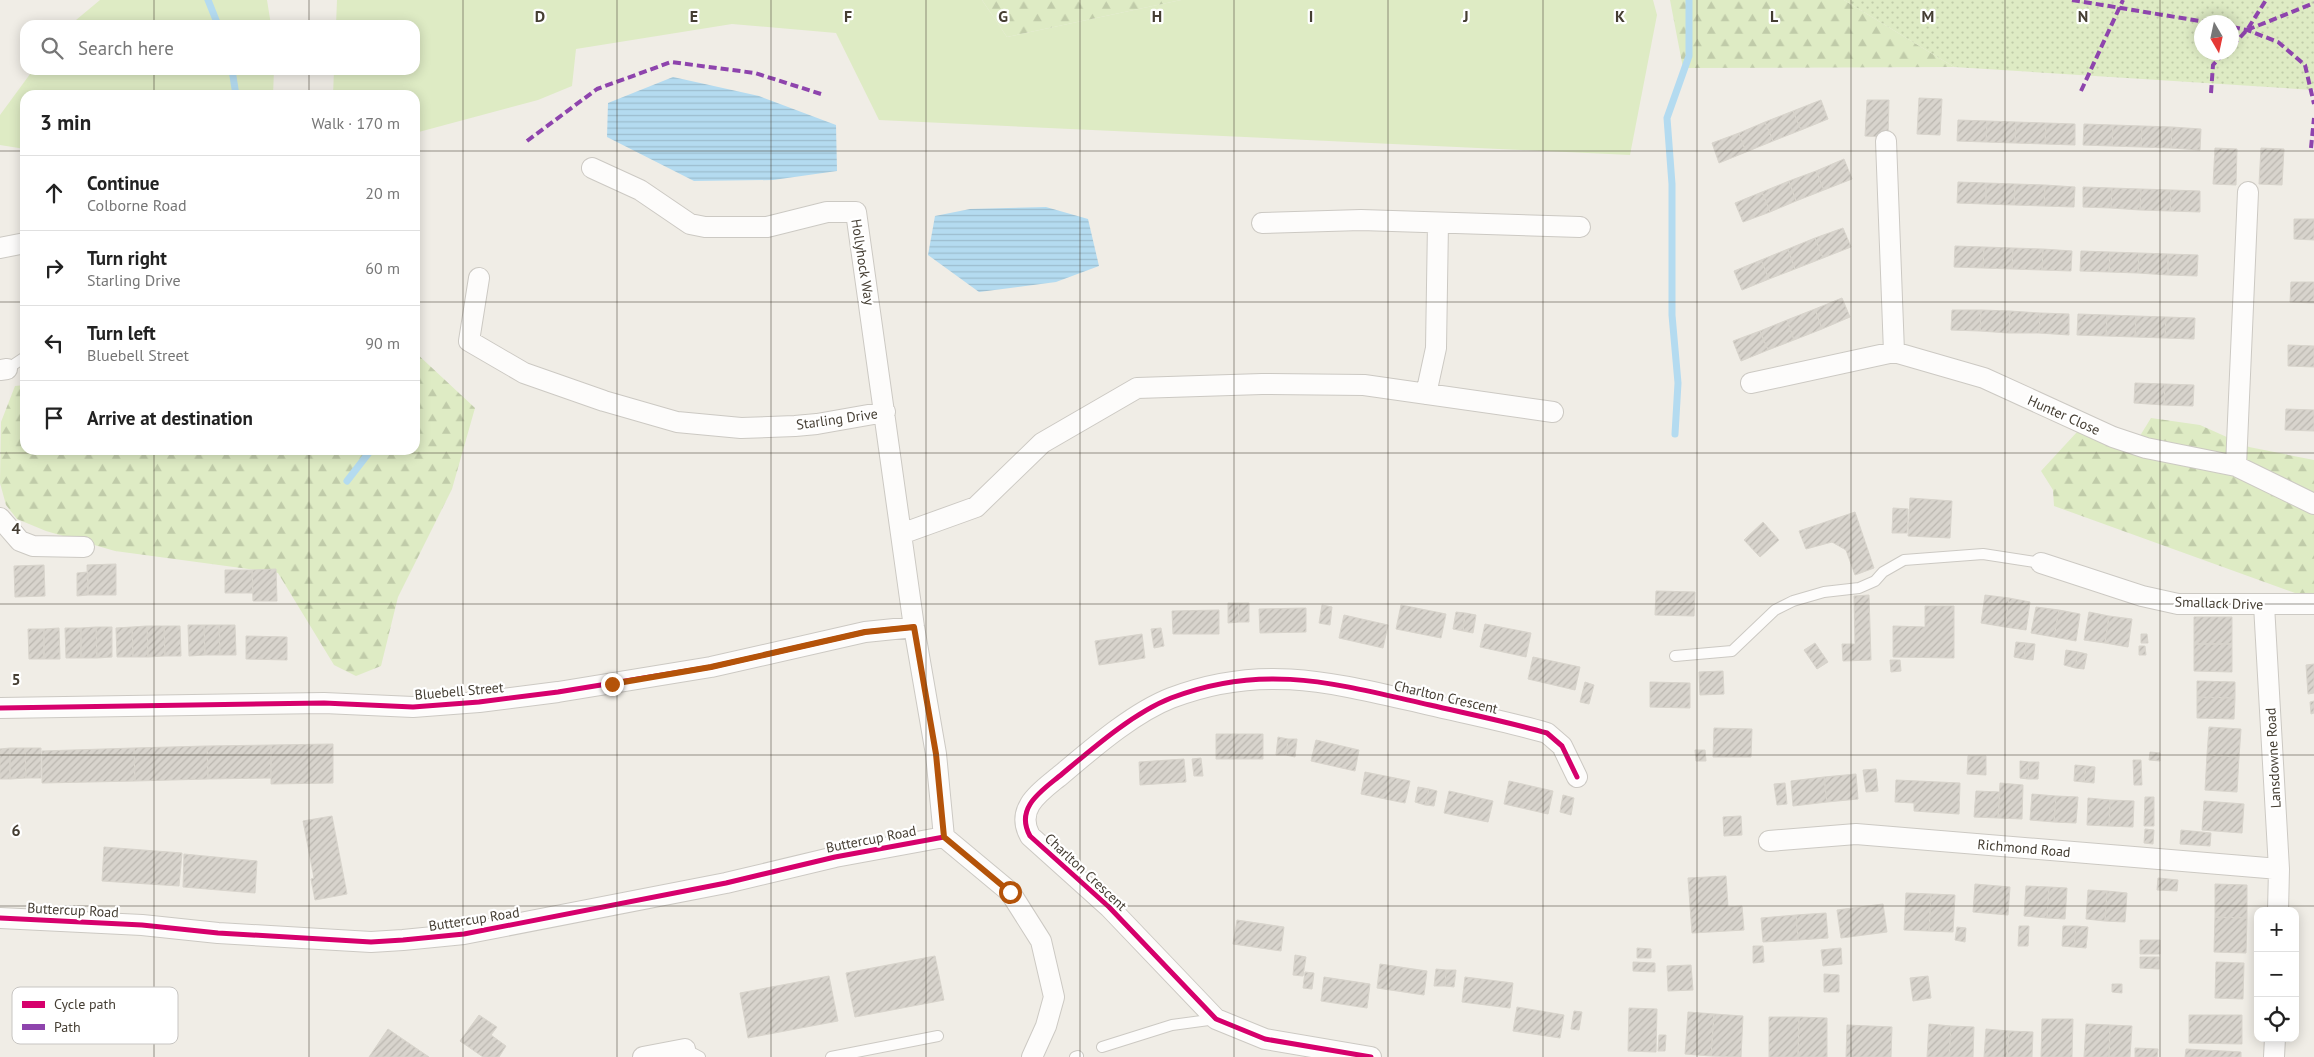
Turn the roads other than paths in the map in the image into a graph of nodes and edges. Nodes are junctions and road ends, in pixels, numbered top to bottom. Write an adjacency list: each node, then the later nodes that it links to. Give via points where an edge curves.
1 (1886, 141): 10 (street)
2 (592, 168): 15 (street, Hollyhock Way, via 640,190 690,224 705,227 767,227 827,212 856,212)
3 (2248, 192): 17 (street)
4 (1262, 223): 5 (street, via 1361,220)
5 (1438, 223): 6 (street); 14 (street, via 1436,348)
6 (1580, 227)
7 (20, 244): 8 (street)
8 (0, 248)
9 (479, 278): 15 (street, Starling Drive, via 469,341 524,373 604,401 677,422 741,428 817,424)
10 (1894, 352): 13 (street, Hunter Close); 17 (street, Hunter Close, via 1984,378 2113,437 2146,448)
11 (20, 360): 12 (lane)
12 (4, 370)
13 (1751, 383)
14 (1426, 394): 16 (street); 20 (street, via 1364,384 1137,388 1042,443 976,507)
15 (885, 412): 20 (street, Starling Drive)
16 (1553, 412)
17 (2236, 466): 18 (street, Hunter Close)
18 (2314, 504)
19 (0, 518): 21 (street, via 20,541 33,546)
20 (901, 534): 25 (street, Starling Drive)
21 (84, 547)
22 (2040, 563): 24 (street, Smallack Drive, via 2142,596 2178,604); 26 (lane, via 1983,554 1904,560 1883,572 1875,581 1859,588 1816,594 1775,610 1732,651)
23 (2314, 604): 24 (street, Smallack Drive)
24 (2264, 605): 31 (street, Lansdowne Road)
25 (914, 627): 27 (street, Bluebell Street, via 865,632 711,667 480,702 413,707 324,703); 29 (street, Starling Drive, via 936,754)
26 (1675, 656)
27 (0, 708)
28 (1577, 776): 34 (street, Charlton Crescent, via 1562,746 1547,733 1316,681 1250,678 1170,699 1138,716 1032,799 1026,810 1026,828 1030,836 1109,907)
29 (944, 837): 33 (street, Buttercup Road, via 464,934 403,940 362,942 133,924); 41 (street, via 1010,892 1041,941 1054,997)
30 (1769, 841): 31 (street, Richmond Road, via 1856,834)
31 (2279, 869): 32 (street, Lansdowne Road)
32 (2278, 907)
33 (0, 918)
34 (1216, 1020): 37 (lane, via 1172,1025); 42 (street, Charlton Crescent, via 1265,1039)
35 (938, 1036): 40 (lane)
36 (2275, 1042): 43 (street)
37 (1102, 1047)
38 (693, 1053): 39 (street)
39 (642, 1057)
40 (831, 1057)
41 (1032, 1057)
42 (1371, 1057)
43 (2274, 1057)

